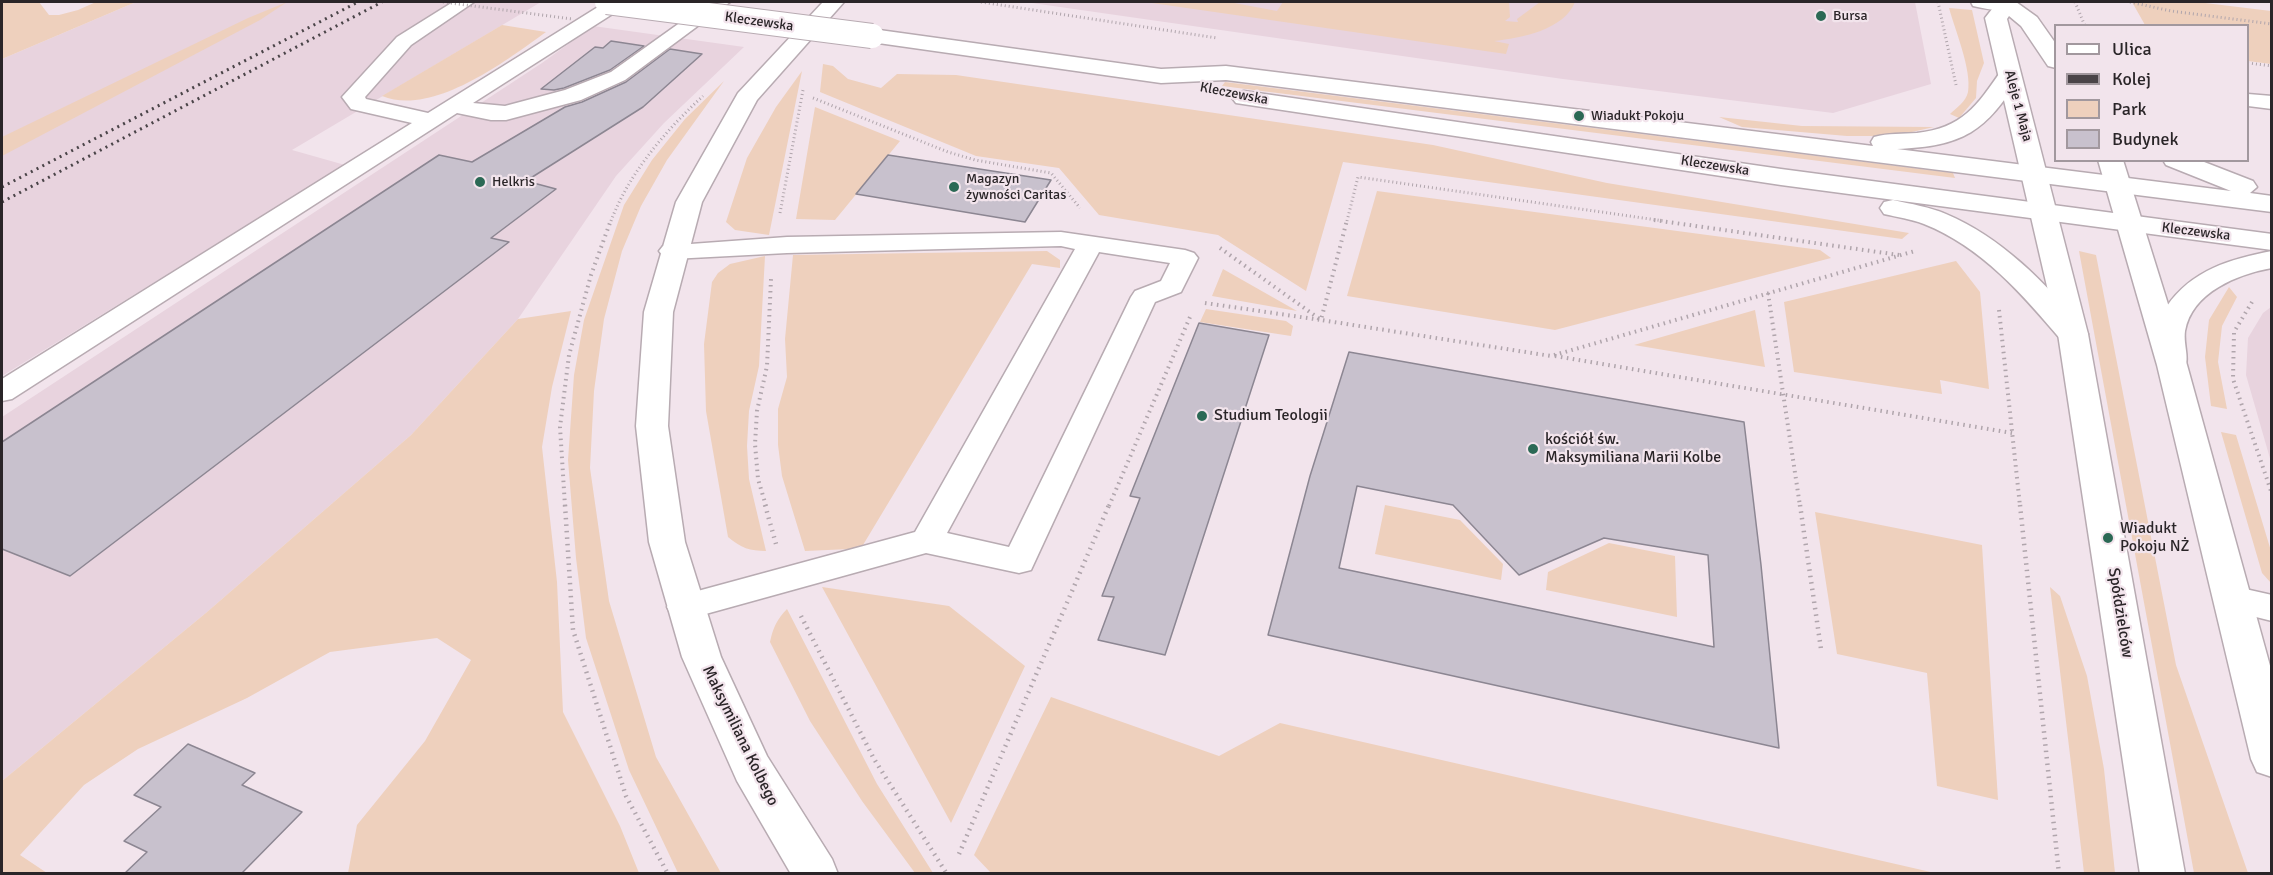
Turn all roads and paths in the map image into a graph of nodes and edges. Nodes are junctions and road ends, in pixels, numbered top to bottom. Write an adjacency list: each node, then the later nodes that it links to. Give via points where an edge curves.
1 (465, 2): 24 (lane, via 404,41 353,97 358,104)
2 (607, 2): 16 (main road, Kleczewska, bridge)
3 (618, 2): 23 (lane)
4 (721, 2): 23 (lane, via 618,76 573,95 506,113)
5 (834, 2): 39 (main road, Maksymiliana Kolbego, via 765,73 742,104 696,184)
6 (1938, 2): 19 (path)
7 (1980, 2): 10 (lane)
8 (2075, 2): 11 (path)
9 (2130, 2): 12 (path)
10 (2006, 3): 13 (main road, via 2028,22); 17 (main road, Aleje 1 Maja, via 1996,18)
11 (2084, 24)
12 (2271, 24)
13 (2054, 60)
14 (2249, 63): 15 (path)
15 (2271, 66)
16 (1161, 76): 25 (main road, Kleczewska, via 1226,73); 29 (main road, Kleczewska, via 1215,93)
17 (2009, 76): 25 (main road, via 1974,121 1944,134 1896,142); 28 (main road, Aleje 1 Maja)
18 (804, 85): 37 (path)
19 (1957, 91)
20 (813, 98): 32 (path, via 948,152 1051,173)
21 (2249, 99): 22 (lane)
22 (2271, 103)
23 (453, 106): 24 (lane)
24 (430, 120): 52 (lane)
25 (1773, 141): 28 (main road, Kleczewska)
26 (2180, 162): 30 (main road)
27 (2114, 173): 28 (main road, Kleczewska); 31 (main road, Kleczewska); 34 (main road)
28 (2034, 174): 33 (main road, Aleje 1 Maja)
29 (1781, 177): 33 (main road, Kleczewska); 49 (main road, via 1935,219 1968,234 1995,251)
30 (2271, 194)
31 (2271, 204)
32 (1081, 209)
33 (2043, 212): 34 (main road, Kleczewska); 49 (main road, Spółdzielców)
34 (2129, 223): 35 (main road, Kleczewska); 51 (main road)
35 (2271, 242)
36 (1091, 243): 37 (lane, via 1061,239); 56 (lane); 56 (lane, via 1185,258 1172,286 1144,297 1019,561)
37 (774, 246): 39 (lane); 57 (path, via 767,366 757,411 755,444 758,478)
38 (1922, 249): 40 (path)
39 (672, 251): 59 (main road, Maksymiliana Kolbego, via 655,335 651,435 659,505)
40 (1902, 255): 43 (path); 48 (path, via 1358,177)
41 (1214, 259): 48 (path, via 1218,247)
42 (2271, 259): 51 (main road, via 2225,272 2197,288 2179,310 2170,330)
43 (1768, 293): 50 (path); 53 (path)
44 (2260, 297): 55 (path, via 2252,301 2235,332 2232,380)
45 (1196, 302): 48 (path)
46 (1999, 306): 54 (path)
47 (1191, 313): 63 (path)
48 (1321, 320): 50 (path)
49 (2073, 334): 67 (main road, Spółdzielców)
50 (1551, 356): 53 (path)
51 (2172, 365): 58 (main road)
52 (2, 392)
53 (1782, 394): 54 (path); 61 (path)
54 (2012, 433): 66 (path)
55 (2271, 494)
56 (926, 541): 57 (lane)
57 (786, 579): 59 (lane); 65 (path, via 874,759)
58 (2232, 599): 60 (lane); 62 (main road)
59 (684, 607): 64 (main road, Maksymiliana Kolbego, via 727,717 761,783)
60 (2271, 608)
61 (1821, 649)
62 (2271, 759)
63 (960, 854)
64 (816, 873)
65 (947, 873)
66 (2059, 873)
67 (2163, 873)

